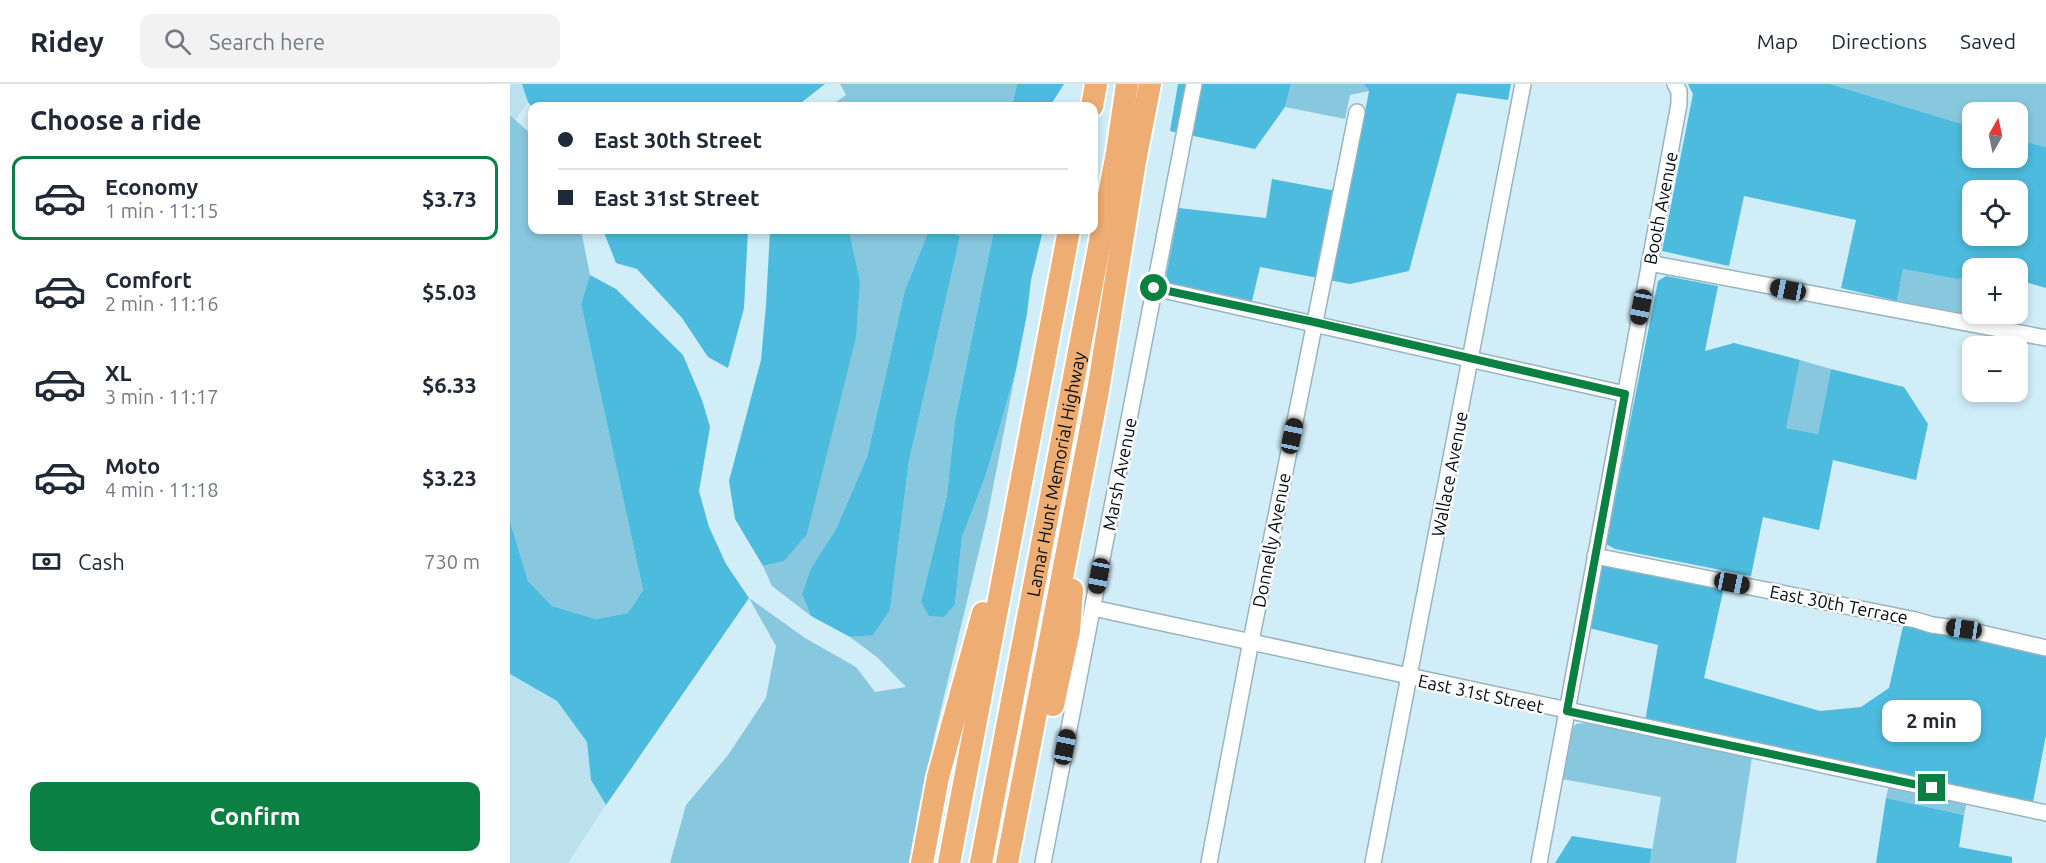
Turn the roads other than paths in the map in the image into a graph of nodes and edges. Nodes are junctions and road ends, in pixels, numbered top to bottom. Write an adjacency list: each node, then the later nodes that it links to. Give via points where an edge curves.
1 (1096, 84): 7 (highway)
2 (1127, 84): 27 (highway, Lamar Hunt Memorial Highway)
3 (1150, 84): 16 (highway)
4 (1194, 84): 11 (street, Marsh Avenue)
5 (1523, 84): 14 (street, Wallace Avenue)
6 (1675, 84): 10 (street, Booth Avenue, via 1679,104)
7 (1093, 102)
8 (1357, 112): 12 (street, Donnelly Avenue)
9 (1068, 234): 17 (highway, Lamar Hunt Memorial Highway)
10 (1650, 263): 13 (street); 15 (street, Booth Avenue)
11 (1154, 288): 12 (street); 19 (street, Marsh Avenue)
12 (1314, 322): 14 (street); 20 (street, Donnelly Avenue)
13 (2046, 338)
14 (1471, 360): 15 (street); 22 (street, Wallace Avenue)
15 (1625, 394): 18 (street, Booth Avenue)
16 (1071, 534): 28 (highway); 29 (highway, via 1074,566 1069,632)
17 (1008, 551): 25 (highway, via 987,596 938,777); 26 (highway, Lamar Hunt Memorial Highway)
18 (1595, 556): 21 (street, East 30th Terrace); 23 (street, Booth Avenue)
19 (1092, 608): 20 (street, East 31st Street); 30 (street, Marsh Avenue)
20 (1251, 641): 22 (street, East 31st Street); 31 (street, Donnelly Avenue)
21 (2046, 648)
22 (1409, 677): 23 (street, East 31st Street); 32 (street, Wallace Avenue)
23 (1567, 711): 24 (street, East 31st Street); 33 (street, Booth Avenue)
24 (2046, 813)
25 (922, 863)
26 (949, 863)
27 (981, 863)
28 (1007, 863)
29 (1023, 863)
30 (1043, 863)
31 (1209, 863)
32 (1373, 863)
33 (1539, 863)

